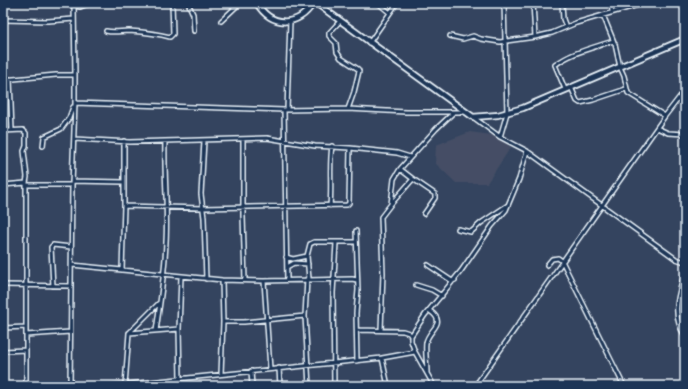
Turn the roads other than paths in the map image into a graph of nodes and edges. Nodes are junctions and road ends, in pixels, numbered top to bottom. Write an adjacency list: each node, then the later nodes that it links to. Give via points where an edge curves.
1 (68, 3): 16 (street)
2 (88, 3): 16 (street)
3 (172, 3): 27 (street, via 173,34 170,37 151,32)
4 (188, 3): 28 (street, via 193,14)
5 (240, 3): 23 (street)
6 (257, 3): 24 (street, via 269,17 279,21)
7 (314, 3): 24 (street, via 300,17); 25 (street)
8 (378, 3): 19 (street)
9 (397, 3): 19 (street)
10 (504, 3): 32 (street)
11 (533, 3): 30 (street)
12 (562, 3): 26 (street)
13 (612, 3): 18 (street)
14 (632, 3): 17 (street)
15 (645, 3): 17 (street)
16 (74, 6): 21 (street)
17 (635, 6): 18 (street)
18 (612, 12): 20 (street)
19 (390, 13): 34 (street)
20 (603, 15): 26 (street); 33 (street)
21 (74, 19): 22 (street); 36 (street)
22 (3, 20)
23 (221, 21)
24 (290, 21): 45 (street)
25 (340, 21): 34 (street); 44 (street, via 329,36 336,44 341,58 359,71)
26 (566, 27): 30 (street)
27 (106, 31)
28 (194, 31)
29 (450, 36): 32 (street, via 463,39 473,36)
30 (535, 37): 32 (street)
31 (685, 39): 35 (street)
32 (505, 41): 48 (street)
33 (614, 42): 35 (street); 40 (street, via 584,50 556,65)
34 (369, 43): 47 (street)
35 (620, 67): 39 (street); 41 (street)
36 (75, 75): 37 (street); 43 (street)
37 (10, 79): 38 (street); 53 (street)
38 (3, 80)
39 (571, 87): 40 (street); 41 (street, via 580,103)
40 (565, 89): 48 (street, via 539,102)
41 (626, 89): 49 (street, via 631,96)
42 (685, 90): 49 (street)
43 (75, 103): 45 (street); 57 (street); 62 (street, via 61,129 44,137)
44 (348, 109): 45 (street); 46 (street)
45 (286, 110): 58 (street)
46 (454, 112): 47 (street); 66 (street)
47 (464, 112): 50 (street)
48 (507, 113): 50 (street); 55 (street)
49 (665, 116): 51 (street)
50 (473, 117): 55 (street)
51 (657, 128): 54 (street, via 668,133); 81 (street)
52 (3, 130): 53 (street)
53 (12, 130): 71 (street, via 23,130 26,133)
54 (685, 134)
55 (500, 137): 65 (street)
56 (243, 139): 58 (street); 60 (street); 78 (street)
57 (74, 140): 61 (street); 69 (street)
58 (285, 140): 63 (street, via 315,146); 79 (street)
59 (165, 141): 60 (street); 61 (street); 77 (street)
60 (204, 141): 82 (street)
61 (124, 142): 70 (street)
62 (43, 146)
63 (332, 146): 64 (street); 80 (street)
64 (350, 148): 66 (street, via 397,153); 80 (street, via 349,203)
65 (527, 151): 75 (street); 81 (street)
66 (410, 157): 67 (street)
67 (400, 169): 68 (street); 74 (street, via 394,179)
68 (412, 179): 74 (street); 83 (street, via 435,194)
69 (72, 181): 70 (street); 73 (street)
70 (124, 182): 76 (street)
71 (26, 184): 72 (street); 73 (street); 112 (street)
72 (3, 185)
73 (72, 185): 88 (street)
74 (391, 204): 126 (street, via 380,220 383,273)
75 (509, 204): 84 (street, via 471,232); 109 (street)
76 (124, 206): 77 (street); 98 (street)
77 (167, 206): 82 (street); 100 (street)
78 (243, 206): 79 (street); 82 (street); 106 (street)
79 (286, 206): 80 (street); 90 (street)
80 (330, 206)
81 (603, 206): 91 (street); 92 (street, via 676,259)
82 (202, 208): 102 (street, via 205,224)
83 (424, 214)
84 (458, 229)
85 (356, 231): 86 (street)
86 (356, 242): 87 (street); 108 (street)
87 (336, 243): 89 (street, via 311,243); 104 (street)
88 (71, 247): 94 (street); 113 (street, via 51,247)
89 (307, 256): 90 (street, via 293,259); 93 (street)
90 (286, 257): 97 (street)
91 (562, 261): 96 (street, via 558,258 552,259); 159 (street); 160 (street)
92 (685, 262)
93 (308, 264): 97 (street); 103 (street)
94 (72, 265): 98 (street); 114 (street)
95 (428, 265): 109 (street, via 448,279)
96 (547, 265)
97 (287, 267): 107 (street)
98 (122, 270): 100 (street)
99 (685, 271): 132 (street, via 676,305 677,318)
100 (164, 275): 101 (street); 117 (street)
101 (181, 277): 102 (street); 124 (street)
102 (206, 279): 105 (street)
103 (308, 279): 104 (street); 107 (street); 119 (street)
104 (334, 279): 108 (street); 138 (street)
105 (222, 280): 106 (street); 121 (street)
106 (245, 280): 110 (street)
107 (287, 280): 110 (street)
108 (357, 280): 125 (street)
109 (455, 280): 116 (street)
110 (264, 281): 120 (street)
111 (3, 285): 112 (street)
112 (26, 285): 113 (street); 122 (street)
113 (53, 286): 114 (street)
114 (71, 286): 128 (street)
115 (416, 286): 116 (street, via 432,290)
116 (442, 296): 118 (street)
117 (160, 303): 127 (street); 129 (street)
118 (430, 311): 131 (street); 144 (street, via 435,315 437,322 426,343)
119 (305, 316): 120 (street); 139 (street)
120 (268, 320): 121 (street); 141 (street)
121 (223, 322): 143 (street)
122 (26, 327): 123 (street); 130 (street)
123 (3, 328)
124 (179, 329): 127 (street); 145 (street)
125 (357, 330): 126 (street); 137 (street)
126 (381, 330): 131 (street, via 403,331)
127 (156, 331): 129 (street)
128 (70, 332): 130 (street); 149 (street)
129 (129, 333): 147 (street)
130 (26, 335): 133 (street)
131 (411, 336): 135 (street)
132 (685, 336)
133 (26, 350): 134 (street); 148 (street)
134 (3, 351)
135 (415, 352): 136 (street); 144 (street)
136 (382, 358): 137 (street); 157 (street)
137 (357, 361): 138 (street)
138 (333, 363): 139 (street); 155 (street)
139 (307, 366): 140 (street); 154 (street)
140 (279, 368): 141 (street); 153 (street)
141 (270, 369): 142 (street)
142 (251, 371): 143 (street); 152 (street)
143 (221, 374): 145 (street)
144 (427, 374): 158 (street)
145 (180, 379): 146 (street)
146 (154, 382): 147 (street); 151 (street)
147 (125, 385): 150 (street)
148 (26, 386)
149 (70, 386)
150 (109, 386)
151 (155, 386)
152 (252, 386)
153 (280, 386)
154 (309, 386)
155 (334, 386)
156 (382, 386): 157 (street)
157 (388, 386)
158 (434, 386)
159 (475, 386)
160 (624, 386)

